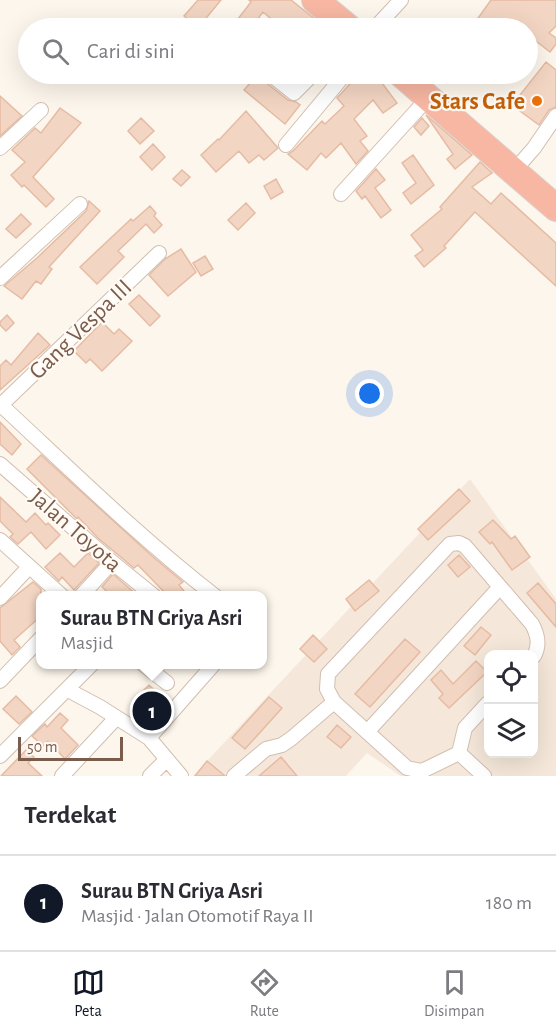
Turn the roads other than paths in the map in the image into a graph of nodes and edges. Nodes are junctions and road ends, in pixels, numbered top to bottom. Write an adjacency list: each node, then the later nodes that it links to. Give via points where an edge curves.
1 (315, 0): 3 (highway)
2 (401, 0): 4 (street)
3 (337, 18)
4 (384, 18)
5 (283, 84): 6 (street, via 294,93)
6 (303, 84)
7 (337, 84): 12 (street)
8 (412, 84): 9 (highway)
9 (428, 98): 14 (highway); 15 (street)
10 (41, 110): 13 (street)
11 (556, 116): 14 (street)
12 (286, 145)
13 (0, 148)
14 (513, 172): 17 (highway)
15 (341, 194)
16 (80, 204): 19 (street)
17 (556, 208)
18 (159, 252): 20 (street, Gang Vespa III)
19 (0, 278)
20 (0, 405): 29 (street, via 114,512)
21 (0, 464): 23 (street, Jalan Toyota)
22 (0, 540): 24 (street)
23 (112, 562): 27 (street); 28 (street, Jalan Toyota)
24 (29, 567): 26 (street); 30 (street)
25 (500, 586): 32 (street, via 536,631); 39 (street, via 465,546 450,544 332,668 327,689); 42 (street)
26 (57, 591)
27 (86, 591)
28 (148, 591)
29 (209, 591)
30 (0, 598)
31 (36, 643): 36 (street)
32 (537, 650)
33 (87, 669): 38 (street)
34 (149, 669): 37 (street)
35 (210, 669): 43 (street)
36 (0, 681)
37 (167, 683)
38 (68, 690): 41 (street); 45 (street)
39 (334, 702): 42 (street); 50 (street, via 292,738 266,749)
40 (488, 704): 44 (street, via 465,728)
41 (116, 718): 43 (street); 47 (street)
42 (367, 732): 44 (street, via 414,771 429,769)
43 (149, 738): 46 (street)
44 (459, 753): 51 (street)
45 (0, 756)
46 (166, 760): 48 (street); 49 (street)
47 (62, 776)
48 (150, 776)
49 (181, 776)
50 (234, 776)
51 (484, 776)

